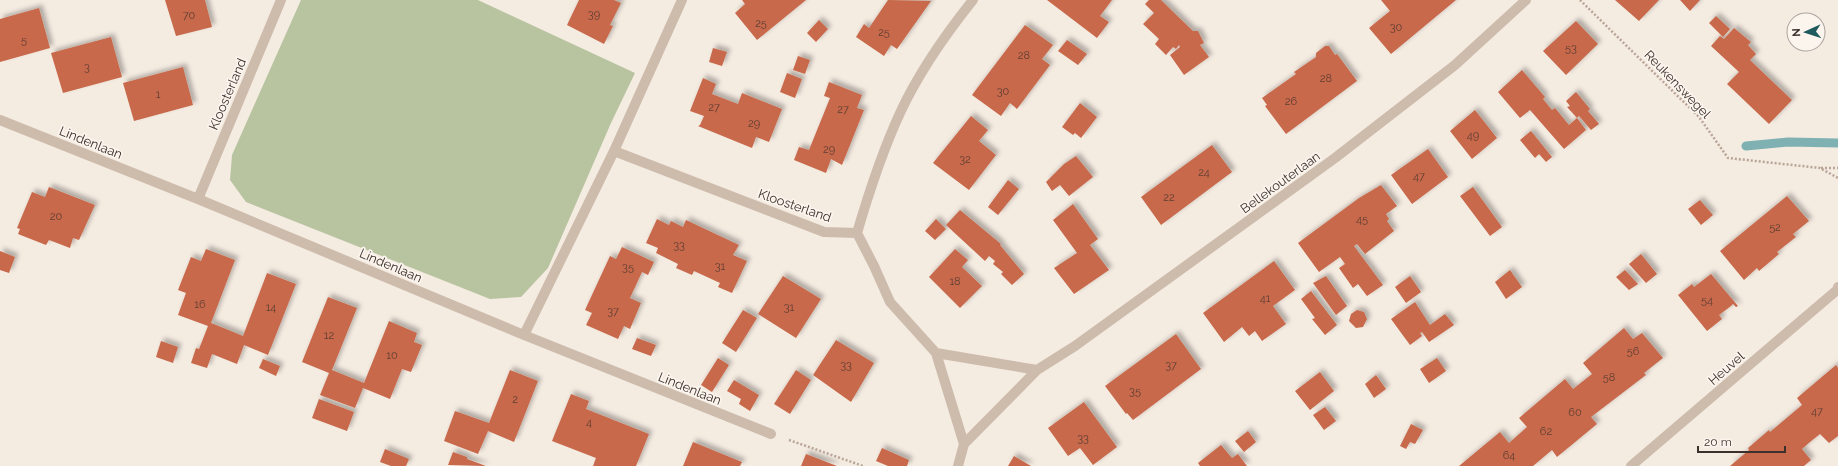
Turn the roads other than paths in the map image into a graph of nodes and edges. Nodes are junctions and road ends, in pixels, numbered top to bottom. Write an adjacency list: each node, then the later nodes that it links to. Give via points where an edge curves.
1 (281, 0): 7 (street, Kloosterland)
2 (682, 0): 6 (street)
3 (973, 0): 8 (street, via 924,68 900,112 876,172)
4 (1526, 0): 12 (street, Bellekouterlaan, via 1454,65 1335,158 1075,346)
5 (0, 120): 7 (street, Lindenlaan)
6 (614, 151): 8 (street, Kloosterland, via 824,232); 10 (street)
7 (198, 198): 10 (street, Lindenlaan)
8 (857, 233): 11 (street, via 890,302)
9 (1838, 289): 16 (street, Heuvel)
10 (524, 336): 13 (street, Lindenlaan)
11 (936, 353): 12 (street); 14 (street)
12 (1037, 370): 14 (street, Bellekouterlaan)
13 (771, 434)
14 (964, 444): 15 (street, Bellekouterlaan)
15 (958, 466)
16 (1631, 466)

